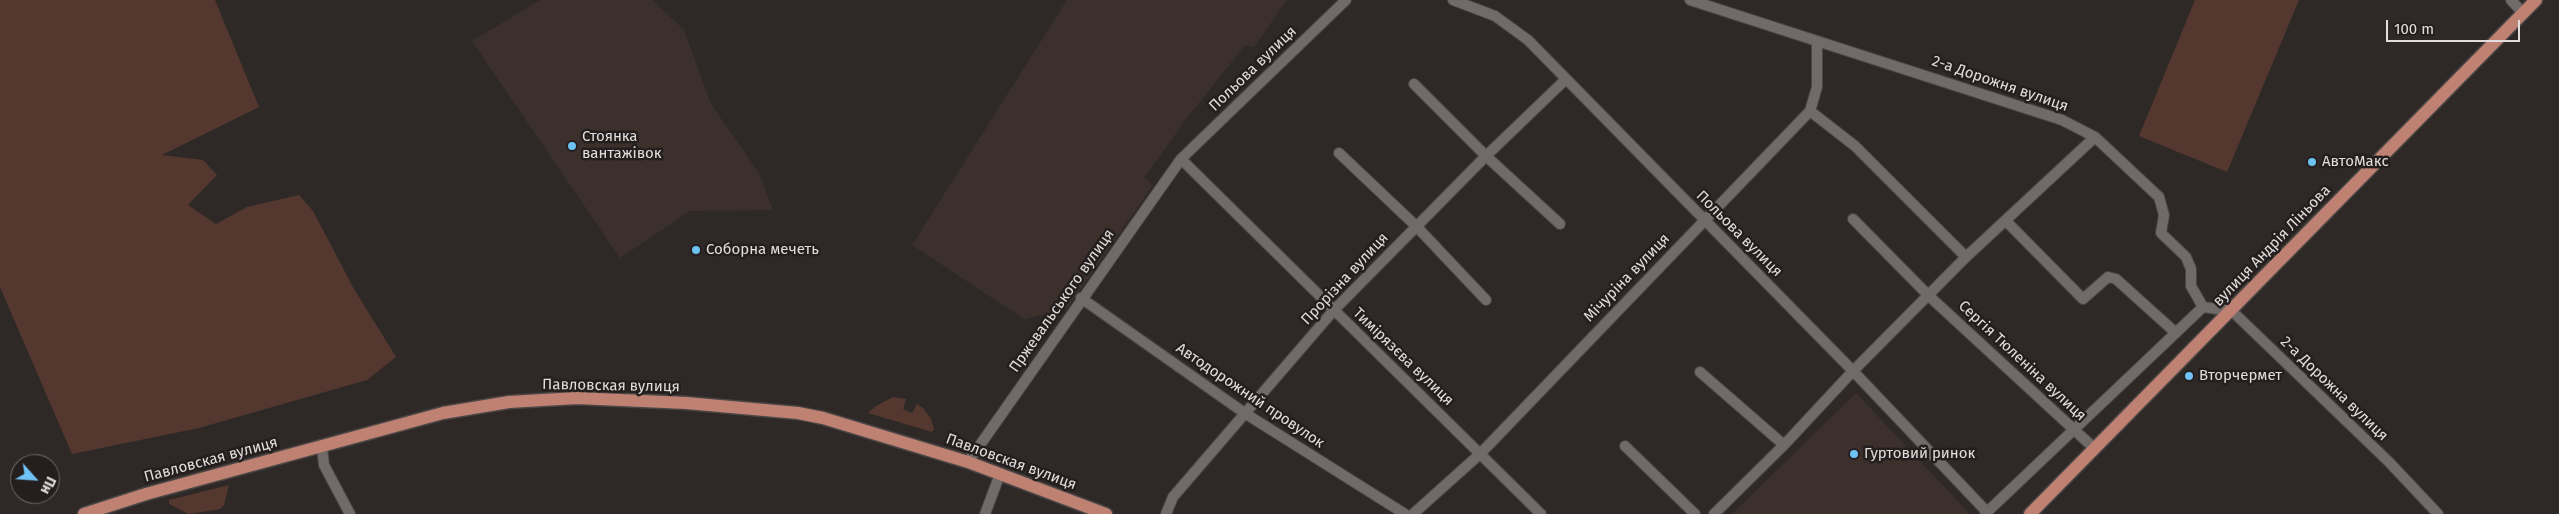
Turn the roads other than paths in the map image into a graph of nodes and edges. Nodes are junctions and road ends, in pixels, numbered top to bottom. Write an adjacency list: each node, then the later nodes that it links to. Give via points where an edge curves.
1 (1346, 0): 14 (street, Польова вулиця)
2 (1453, 0): 8 (street, Польова вулиця, via 1495,16 1528,40)
3 (1690, 0): 7 (street, 2-а Дорожня вулиця)
4 (2511, 0): 6 (street)
5 (2536, 0): 6 (main road, вулиця Андрія Ліньова)
6 (2523, 13): 26 (main road, вулиця Андрія Ліньова)
7 (1817, 41): 10 (street, via 1816,86); 11 (street, 2-а Дорожня вулиця, via 2062,120)
8 (1565, 80): 13 (street, Прорізна вулиця); 15 (street, Польова вулиця)
9 (1414, 84): 13 (street)
10 (1810, 111): 15 (street, Мічуріна вулиця); 20 (street, via 1855,146)
11 (2095, 138): 17 (street); 24 (street, 2-а Дорожня вулиця, via 2160,197 2164,215 2161,233 2186,257 2191,269 2191,286)
12 (1339, 154): 19 (street)
13 (1486, 156): 18 (street); 19 (street, Прорізна вулиця)
14 (1181, 159): 22 (street, Пржевальського вулиця); 25 (street, Тимірязєва вулиця)
15 (1704, 219): 28 (street, Польова вулиця); 36 (street, Мічуріна вулиця)
16 (1853, 219): 21 (street, Сергія Тюленіна вулиця)
17 (2006, 221): 20 (street); 27 (street, via 2083,299 2108,278 2116,279)
18 (1560, 224)
19 (1416, 226): 23 (street); 25 (street, Прорізна вулиця)
20 (1966, 257): 21 (street)
21 (1929, 296): 28 (street); 31 (street, Сергія Тюленіна вулиця)
22 (1081, 298): 30 (street, Автодорожний провулок); 37 (street, Пржевальського вулиця)
23 (1486, 300)
24 (2203, 307): 26 (street); 27 (street)
25 (1334, 310): 30 (street, Прорізна вулиця); 36 (street, Тимірязєва вулиця)
26 (2232, 311): 35 (main road, вулиця Андрія Ліньова); 51 (street, 2-а Дорожна вулиця, via 2389,462)
27 (2176, 333): 31 (street)
28 (1853, 370): 32 (street); 39 (street, Польова вулиця)
29 (1700, 372): 32 (street)
30 (1246, 414): 44 (street, Прорізна вулиця, via 1173,497); 45 (street, Автодорожний провулок)
31 (2073, 428): 35 (street, Сергія Тюленіна вулиця); 39 (street)
32 (1784, 445): 49 (street)
33 (1625, 446): 48 (street)
34 (322, 447): 37 (main road, Павловская вулиця, via 443,413 509,402 577,398 798,413); 40 (main road, Павловская вулиця); 41 (street, via 324,465)
35 (2095, 449): 50 (main road, вулиця Андрія Ліньова)
36 (1480, 454): 46 (street, Мічуріна вулиця); 47 (street, Тимірязєва вулиця)
37 (968, 462): 38 (main road, Павловская вулиця)
38 (1000, 474): 42 (street); 43 (main road, Павловская вулиця)
39 (1986, 513)
40 (84, 514)
41 (350, 514)
42 (985, 514)
43 (1106, 514)
44 (1166, 514)
45 (1405, 514)
46 (1413, 514)
47 (1541, 514)
48 (1695, 514)
49 (1714, 514)
50 (2030, 514)
51 (2438, 514)

